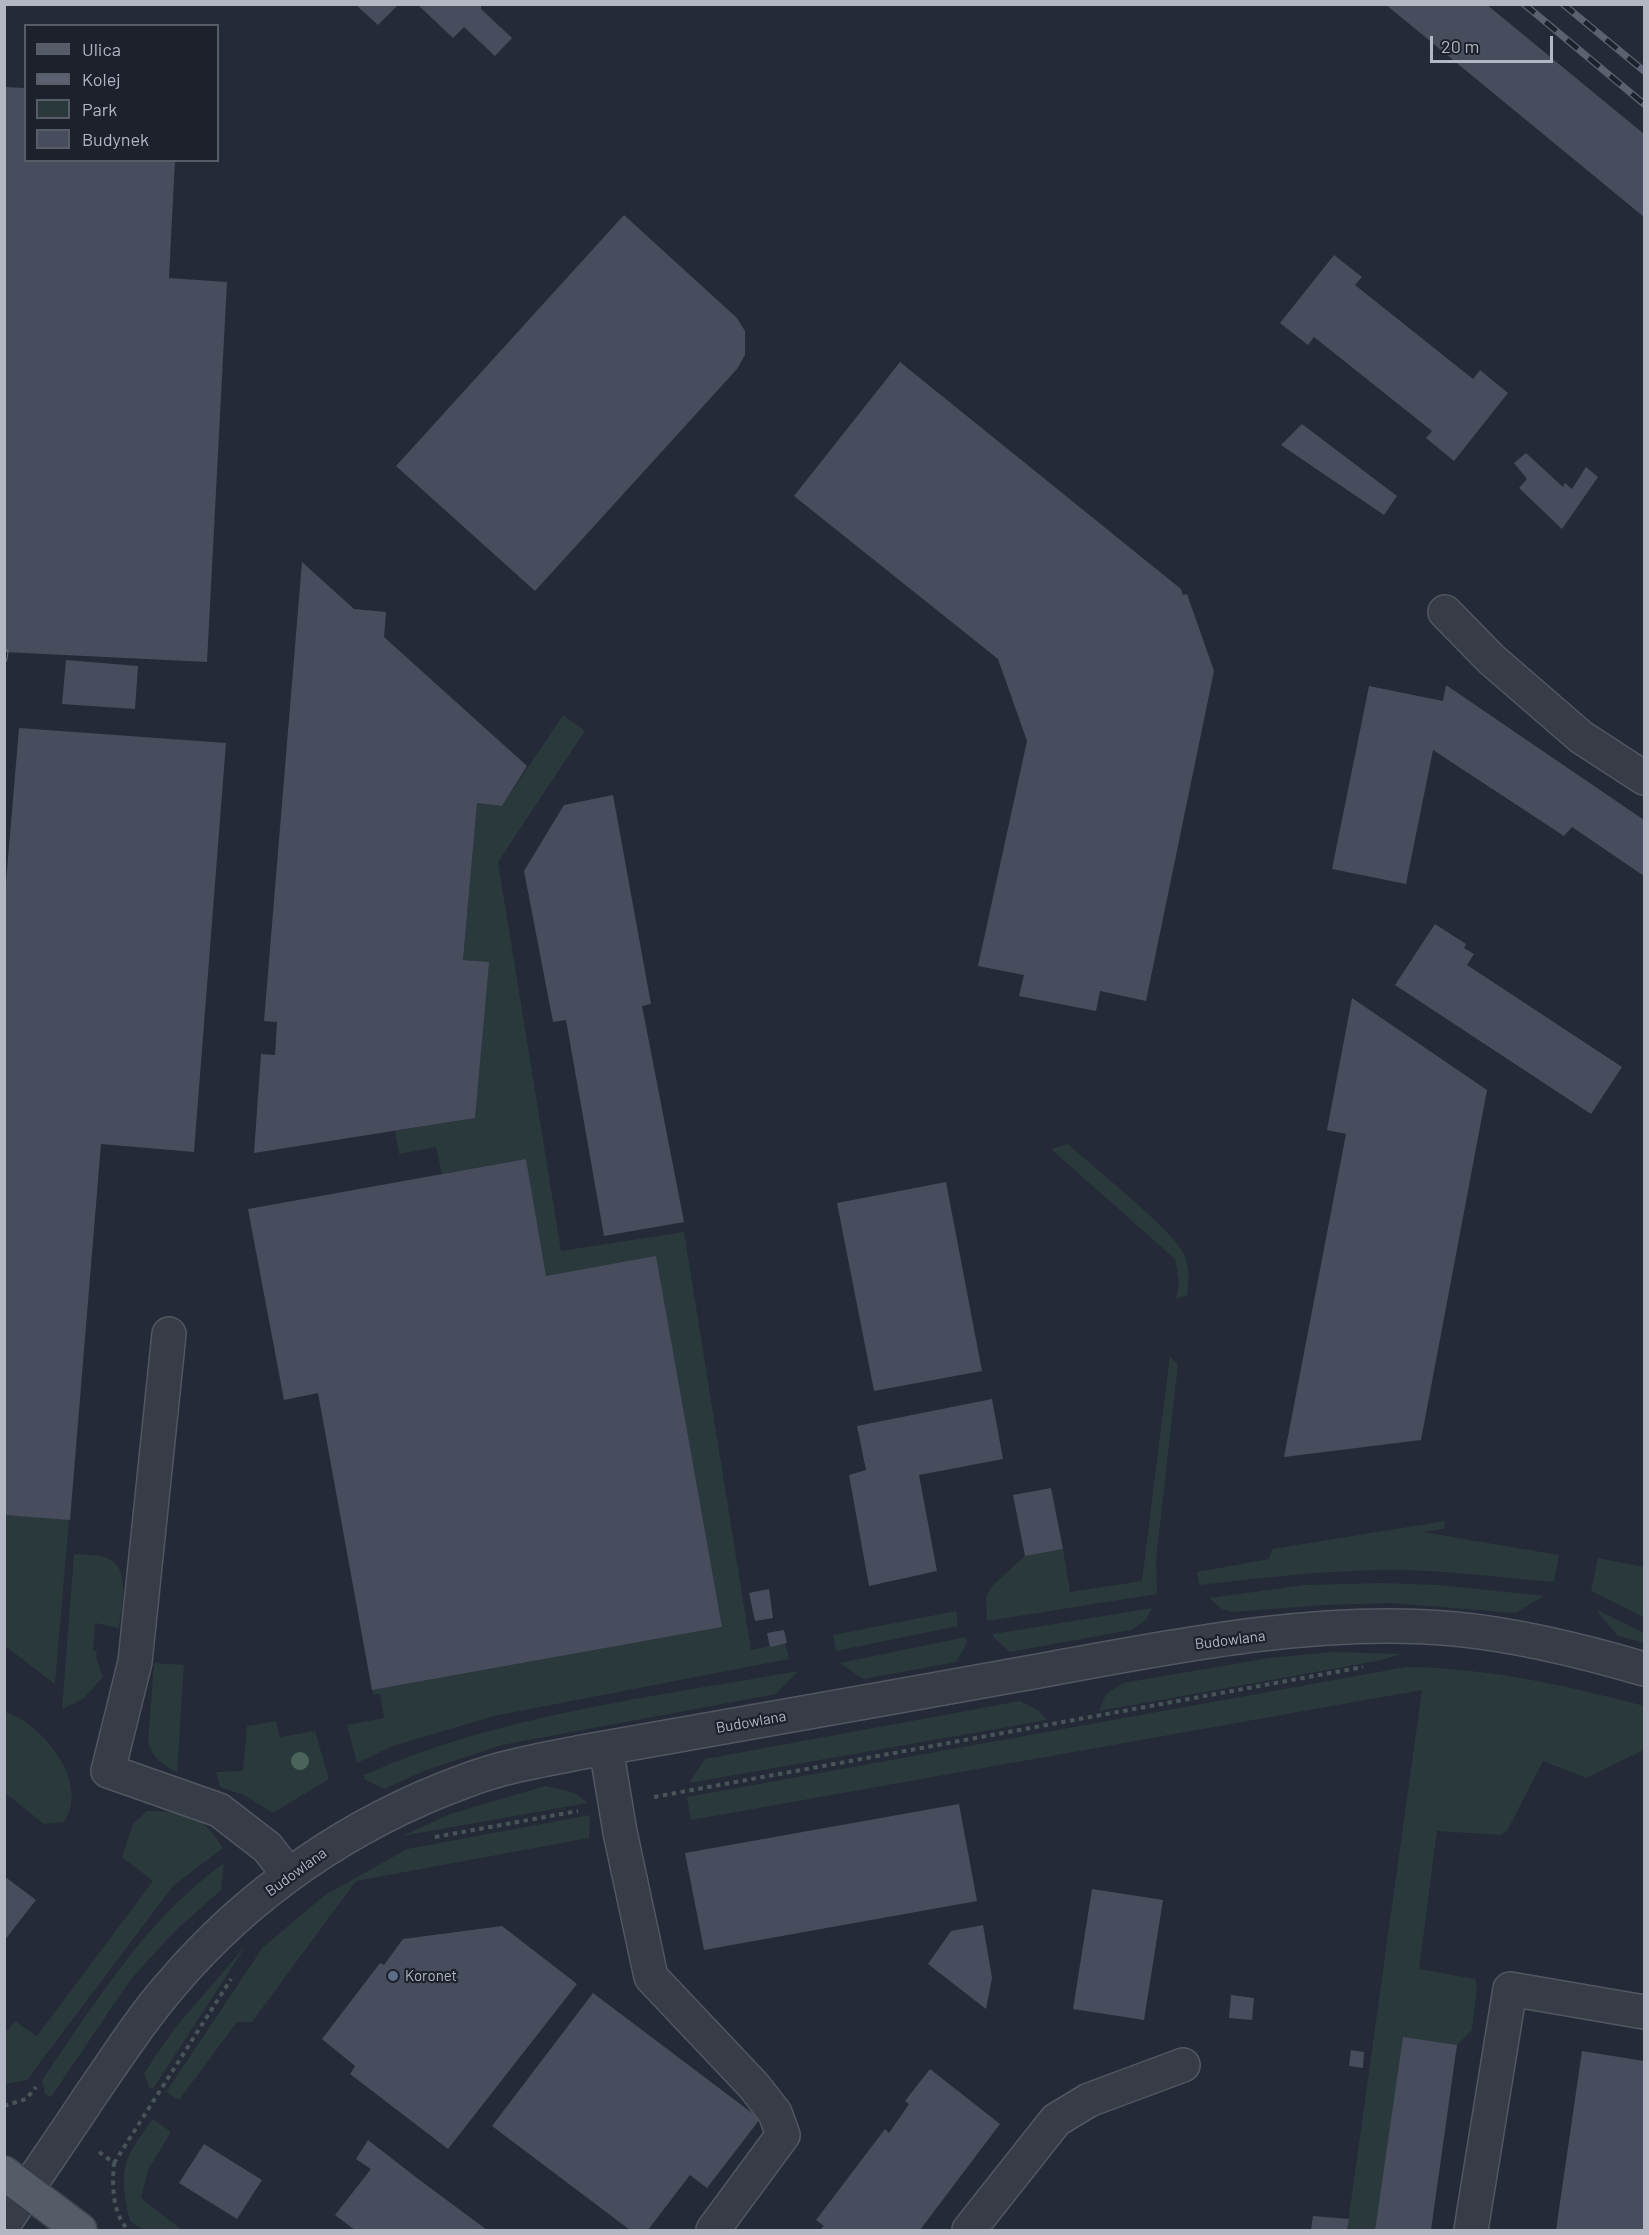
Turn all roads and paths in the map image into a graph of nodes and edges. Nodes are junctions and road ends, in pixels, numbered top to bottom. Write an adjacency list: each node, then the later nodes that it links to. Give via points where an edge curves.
1 (1445, 612): 2 (street, via 1491,659 1581,737)
2 (1644, 778)
3 (169, 1334): 9 (street, via 135,1662 108,1771 219,1810 267,1847)
4 (1374, 1665): 7 (path)
5 (1644, 1669): 6 (street, Budowlana, via 1526,1640 1455,1629 1386,1626 1321,1630 1207,1642)
6 (606, 1748): 7 (street); 9 (street, Budowlana, via 524,1763 408,1803 352,1832)
7 (616, 1804): 8 (path); 21 (street, via 651,1977 754,2086 775,2113 783,2135)
8 (427, 1838)
9 (289, 1875): 17 (street, Budowlana, via 243,1912 170,1985)
10 (237, 1970): 16 (path)
11 (1644, 2012): 23 (street, via 1510,1989)
12 (1183, 2065): 22 (street, via 1089,2100 1056,2120)
13 (36, 2087): 14 (path, via 26,2099)
14 (4, 2106)
15 (95, 2149): 16 (path)
16 (114, 2163): 20 (path, via 115,2202)
17 (16, 2182): 18 (street, Budowlana); 19 (main road)
18 (4, 2224)
19 (80, 2230)
20 (128, 2230)
21 (713, 2230)
22 (969, 2230)
23 (1472, 2230)

